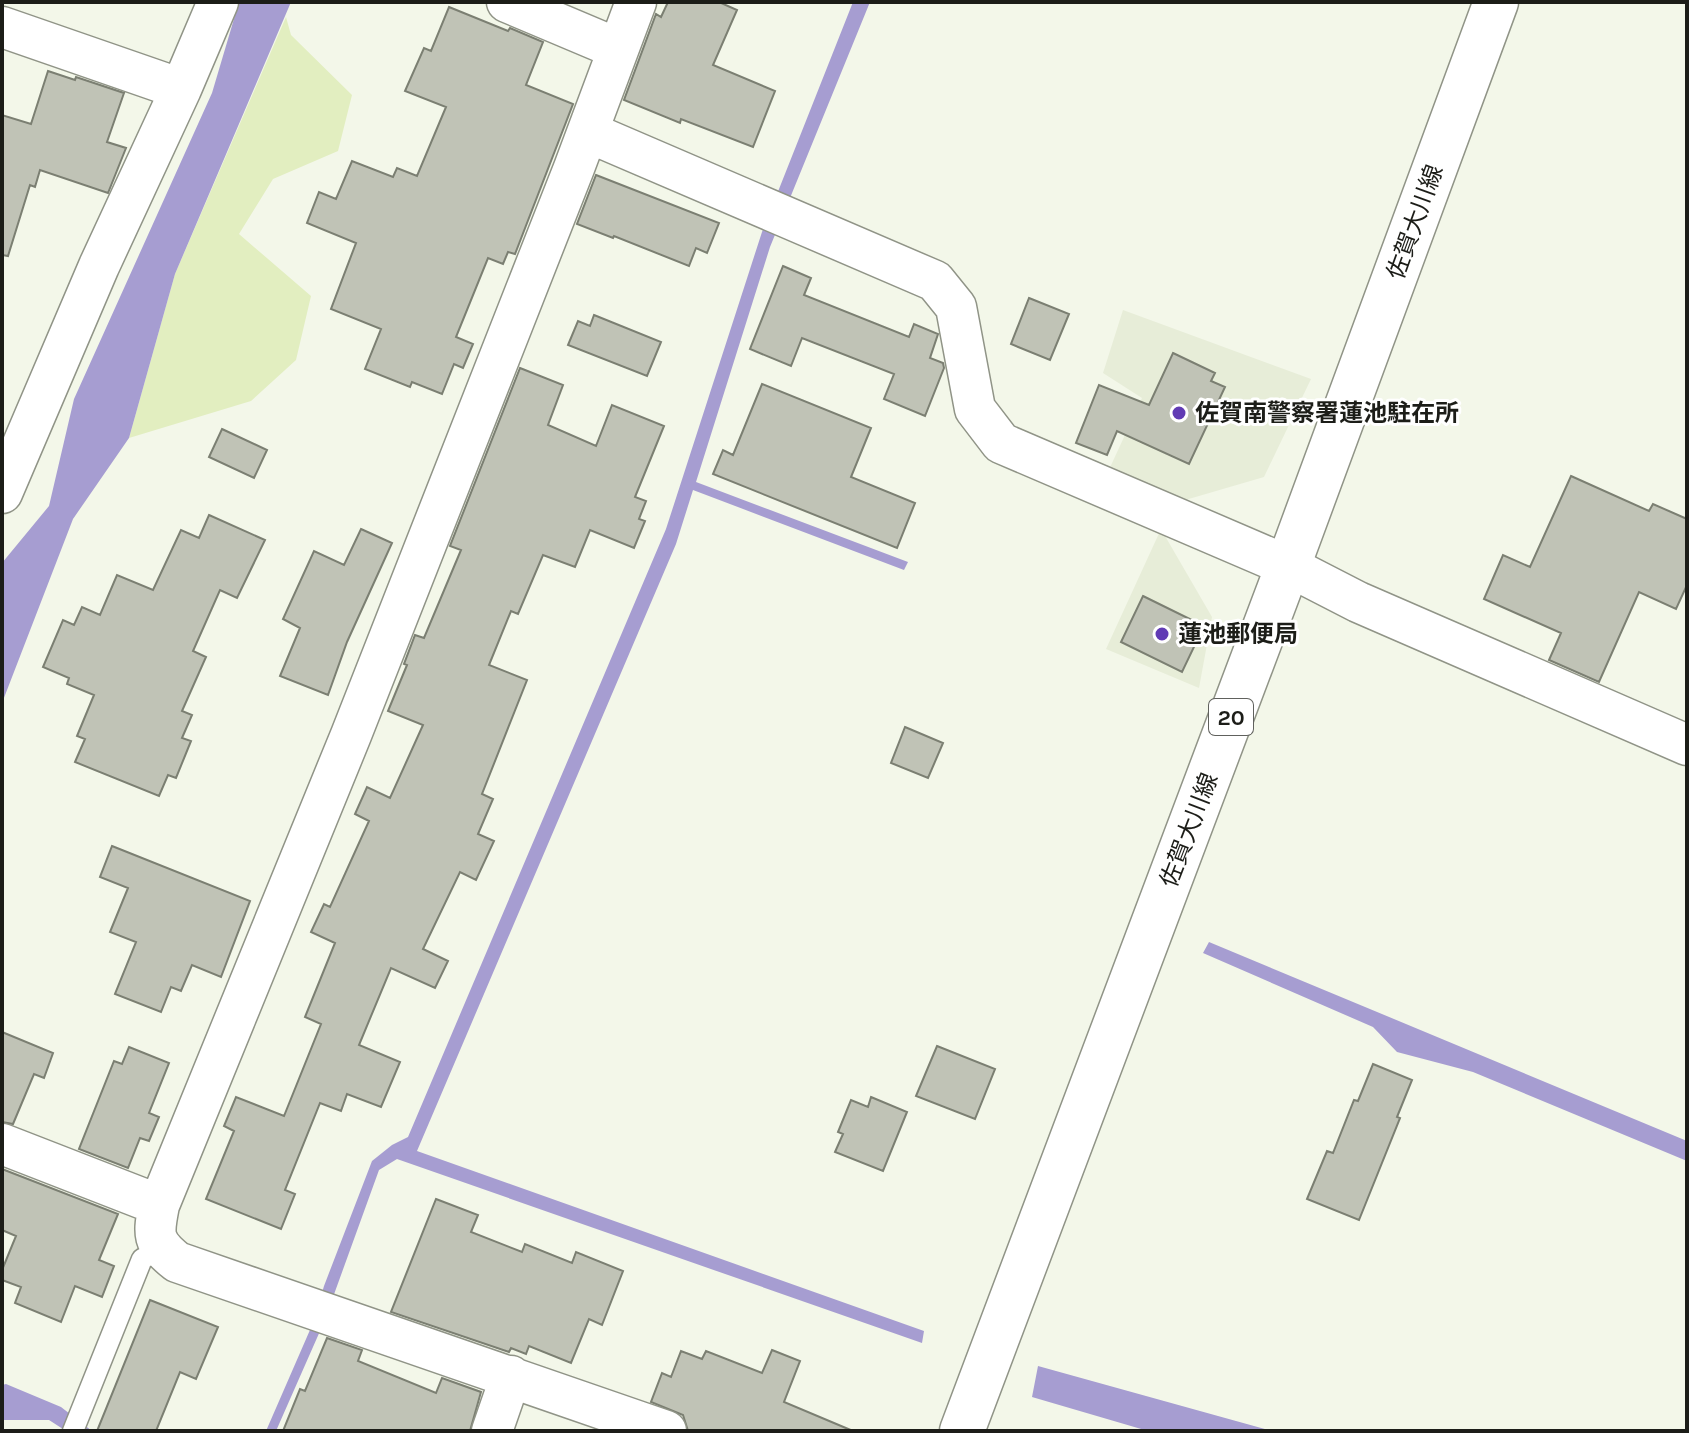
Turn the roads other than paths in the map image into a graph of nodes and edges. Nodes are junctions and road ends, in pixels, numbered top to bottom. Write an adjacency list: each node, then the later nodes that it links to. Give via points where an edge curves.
1 (218, 2): 7 (street)
2 (507, 2): 6 (street)
3 (636, 2): 6 (street)
4 (1496, 2): 10 (main road, 佐賀大川線 / 20)
5 (2, 27): 7 (street)
6 (616, 48): 8 (street)
7 (181, 89): 9 (street)
8 (588, 132): 10 (street, via 935,281 956,307 975,409 1001,443); 13 (street)
9 (2, 493)
10 (1288, 566): 11 (street, via 1358,602); 19 (main road, 佐賀大川線 / 20)
11 (1687, 745)
12 (2, 1144): 13 (street)
13 (159, 1205): 14 (street, via 153,1232)
14 (161, 1249): 15 (street, via 177,1262); 16 (lane, via 142,1259)
15 (511, 1376): 17 (street); 18 (street)
16 (76, 1424)
17 (492, 1431)
18 (666, 1431)
19 (962, 1431)

